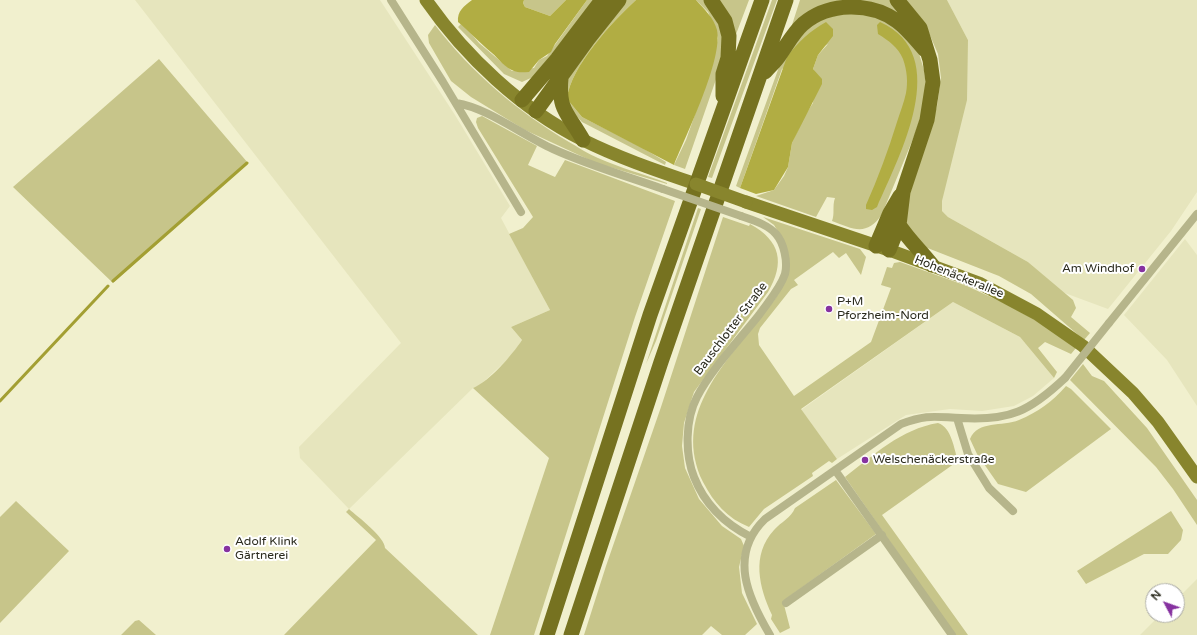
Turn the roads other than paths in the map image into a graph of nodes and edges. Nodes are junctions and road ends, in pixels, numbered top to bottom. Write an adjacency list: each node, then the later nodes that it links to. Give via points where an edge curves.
1 (391, 0): 13 (street)
2 (602, 0): 12 (highway)
3 (619, 0): 11 (highway)
4 (711, 0): 14 (highway, via 721,14 729,36 728,58 723,74)
5 (762, 0): 14 (highway)
6 (786, 0): 10 (highway)
7 (896, 0): 9 (highway, via 920,28)
8 (428, 3): 12 (main road, Hohenäckerallee, via 487,70)
9 (928, 53): 10 (highway, via 891,17 866,8 840,8 823,12 803,24); 17 (highway, via 933,82 930,107)
10 (761, 75): 31 (highway, via 666,347)
11 (561, 78): 15 (highway); 16 (highway, via 562,105)
12 (522, 100): 15 (main road, Hohenäckerallee)
13 (456, 103): 18 (street); 28 (street, Bauschlotter Straße, bridge, via 482,111 524,135 579,160 741,216 766,226 776,234 784,253 785,273 770,300 697,396 689,426 688,445 692,471 705,498 726,522)
14 (723, 107): 30 (highway, via 650,315)
15 (536, 111): 16 (main road, Hohenäckerallee)
16 (583, 140): 21 (main road, Hohenäckerallee, bridge, via 656,171)
17 (903, 192): 20 (highway); 21 (highway, via 890,213)
18 (521, 212)
19 (1197, 214): 23 (street, bridge, via 1065,378 1037,402 1017,413 996,418)
20 (899, 225): 21 (highway); 22 (highway)
21 (883, 248): 22 (main road, Hohenäckerallee)
22 (932, 265): 25 (main road, Hohenäckerallee, via 979,283 1011,299 1083,346 1134,393)
23 (957, 418): 24 (street, via 922,416 901,424); 26 (street, via 968,454 989,488)
24 (835, 470): 27 (street); 28 (street, via 765,519)
25 (1197, 477)
26 (1013, 511)
27 (882, 535): 29 (street); 33 (street)
28 (751, 537): 32 (street, via 745,563 746,579 756,611)
29 (786, 603)
30 (547, 635)
31 (571, 635)
32 (770, 635)
33 (952, 635)

